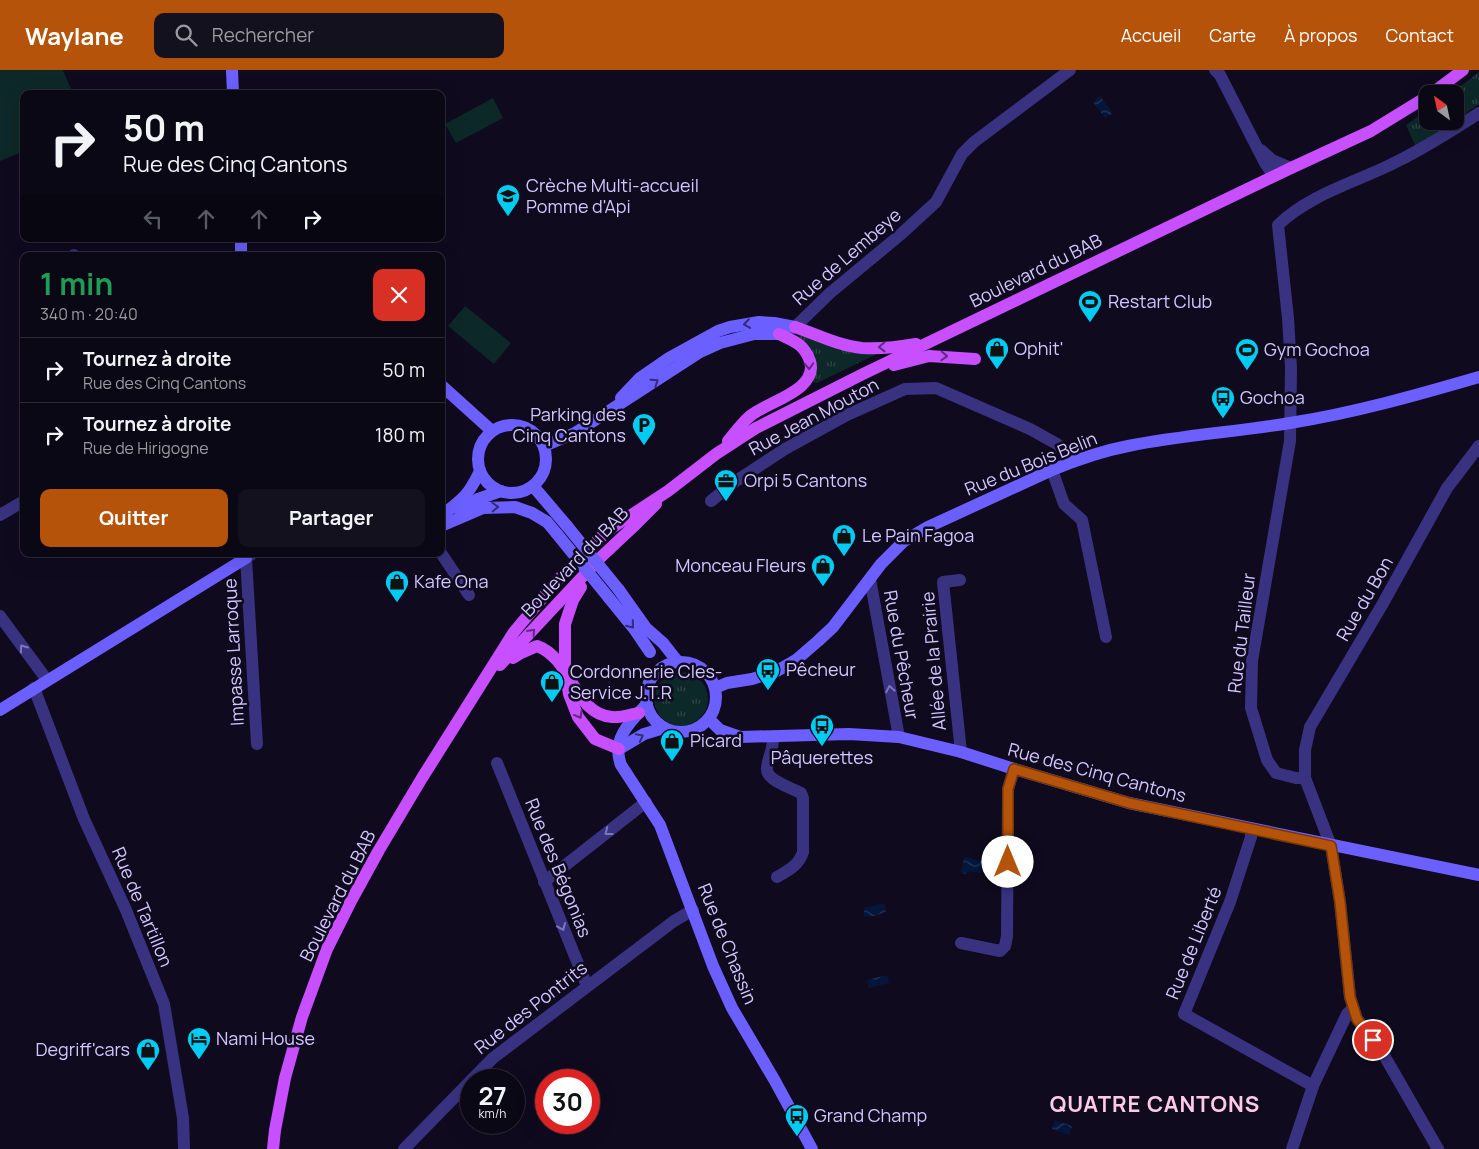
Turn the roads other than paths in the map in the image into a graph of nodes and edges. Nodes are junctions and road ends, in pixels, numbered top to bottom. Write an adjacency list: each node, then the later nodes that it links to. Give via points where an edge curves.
1 (232, 70): 6 (main road)
2 (1070, 70): 14 (street, Rue de Lembeye, via 974,142 962,154 936,202)
3 (1215, 70): 9 (street)
4 (1463, 70): 5 (main road)
5 (1443, 85)
6 (233, 90)
7 (1419, 102): 11 (main road, Boulevard du BAB, via 1371,131)
8 (1479, 113): 22 (street, via 1397,161 1312,200 1278,225 1288,318)
9 (1255, 145): 10 (street); 11 (street, via 1272,160)
10 (1265, 163): 12 (street); 13 (street)
11 (1291, 168): 12 (main road, Boulevard du BAB)
12 (1274, 176): 13 (main road, Boulevard du BAB)
13 (1258, 183): 16 (main road, Boulevard du BAB)
14 (795, 326): 15 (street); 16 (main road, one-way to 14, via 861,348); 21 (main road, Rue de Lembeye, one-way to 21, via 759,322 718,331 640,378)
15 (779, 334): 21 (main road, Rue de Lembeye, one-way to 15, via 700,352 720,343 754,334); 26 (main road, one-way to 26, via 800,344 807,353 810,374 802,386 749,416)
16 (931, 341): 18 (main road, Boulevard du BAB)
17 (975, 359): 18 (main road, one-way to 17, via 929,356)
18 (863, 374): 26 (main road, Boulevard du BAB, via 756,428)
19 (1479, 377): 22 (main road, Rue du Bois Belin, via 1351,411)
20 (445, 388): 23 (main road)
21 (613, 408): 24 (main road, Rue de Lembeye, via 575,434)
22 (1291, 423): 27 (main road, Rue du Bois Belin, via 1176,437 1126,446); 70 (street, Rue du Tailleur, via 1252,662 1250,708 1267,760 1276,773)
23 (492, 432): 24 (main road, via 501,426 521,426 531,430); 29 (main road, via 478,454)
24 (544, 446): 30 (main road, via 545,468)
25 (1479, 446): 70 (street, Rue du Bon, via 1447,488 1310,727 1305,750)
26 (716, 454): 32 (main road, Boulevard du BAB)
27 (1073, 462): 28 (main road, Rue du Bois Belin); 33 (street, Rue Jean Mouton, via 1057,444 1030,429 936,388 905,390 847,415 786,449)
28 (1052, 470): 44 (main road, Rue du Bois Belin, via 928,526 904,541); 50 (street, via 1064,504 1082,520)
29 (480, 471): 31 (main road, via 492,487); 36 (main road, via 471,490)
30 (533, 486): 31 (main road, via 521,492); 39 (main road)
31 (501, 491): 37 (main road, via 478,499)
32 (668, 491): 43 (main road, Boulevard du BAB); 56 (main road, Boulevard du BAB, via 607,531 555,582 514,632)
33 (711, 501)
34 (20, 504): 35 (street)
35 (0, 516)
36 (445, 520)
37 (445, 520)
38 (445, 521): 39 (main road, one-way to 39, via 483,508 515,507)
39 (562, 530): 46 (main road, bridge)
40 (247, 557): 55 (main road)
41 (249, 557): 65 (street, Impasse Larroque)
42 (444, 557): 47 (street)
43 (600, 558): 53 (main road, via 573,600 565,624); 56 (main road, Boulevard du BAB, one-way to 43)
44 (870, 579): 58 (main road, Rue du Bois Belin, via 833,626 796,660 775,672); 64 (street, Rue du Pêcheur, one-way to 44)
45 (960, 580): 67 (street, Allée de la Prairie, via 943,582)
46 (614, 594): 49 (main road); 51 (main road, one-way to 51)
47 (469, 595)
48 (0, 616): 55 (street, one-way to 48)
49 (646, 628): 51 (main road); 52 (main road)
50 (1106, 637)
51 (650, 652): 54 (main road)
52 (678, 662): 54 (main road, via 668,665); 58 (main road, via 697,666 711,679)
53 (565, 669): 56 (main road, via 547,649 537,646 520,652); 59 (main road, via 576,690 600,715 615,718); 66 (main road, one-way to 66, via 569,694 578,717 596,739)
54 (653, 677): 59 (main road)
55 (47, 680): 57 (main road)
56 (486, 680): 83 (main road, Boulevard du BAB, via 379,850 327,949 302,1017 285,1078)
57 (34, 688): 60 (main road); 82 (street, Rue de Tartillon, via 84,819 164,1004 184,1118)
58 (715, 688): 61 (main road, via 715,704)
59 (643, 708): 62 (main road); 66 (main road, via 623,730)
60 (0, 710)
61 (709, 719): 62 (main road, via 702,726 683,732); 63 (main road, Rue des Cinq Cantons, via 720,730 740,737)
62 (664, 728): 66 (main road, one-way to 62, via 644,734)
63 (773, 736): 64 (main road, Rue des Cinq Cantons, via 849,734); 75 (street, via 774,746 767,772 777,782 801,793 803,798 803,852 794,868)
64 (899, 737): 67 (main road, Rue des Cinq Cantons)
65 (257, 744)
66 (618, 749): 71 (main road, Rue de Chassin, via 621,765)
67 (960, 752): 69 (main road, Rue des Cinq Cantons)
68 (497, 763): 76 (street, Rue des Bégonias)
69 (1014, 769): 72 (main road, Rue des Cinq Cantons, via 1129,803); 78 (street, via 1008,789 1005,946 1000,951)
70 (1305, 778): 73 (street)
71 (646, 802): 76 (street, one-way to 76); 77 (main road, Rue de Chassin, via 660,825)
72 (1251, 829): 73 (main road, Rue des Cinq Cantons); 81 (street, Rue de Liberté, via 1230,902 1184,1014)
73 (1331, 846): 74 (main road, Rue des Cinq Cantons); 80 (street)
74 (1479, 875)
75 (777, 877)
76 (544, 882): 79 (street, Rue des Bégonias, one-way to 79)
77 (693, 910): 79 (street, Rue des Pontrits); 85 (main road, Rue de Chassin, via 732,1008)
78 (961, 943)
79 (587, 986): 84 (street, Rue des Pontrits, via 493,1058)
80 (1353, 1008): 81 (street, via 1347,1014); 87 (street)
81 (1313, 1086): 86 (street)
82 (184, 1149)
83 (273, 1149)
84 (404, 1149)
85 (812, 1149)
86 (1292, 1149)
87 (1438, 1149)

